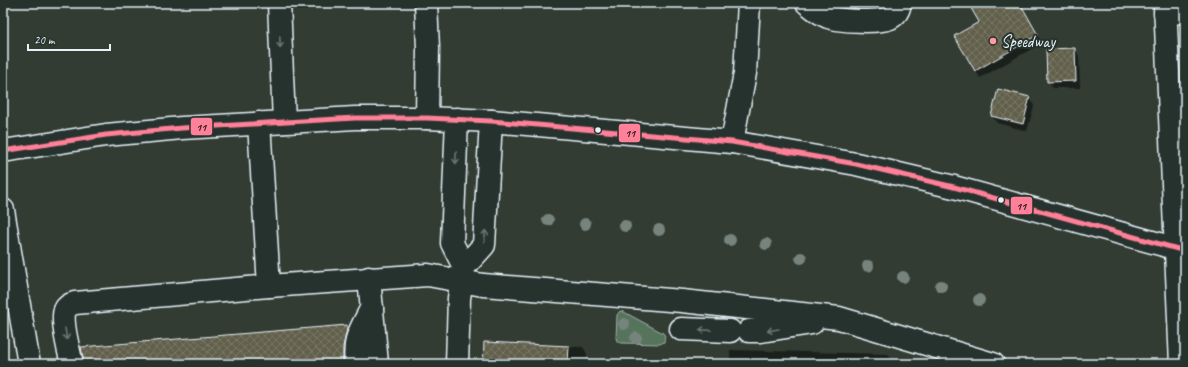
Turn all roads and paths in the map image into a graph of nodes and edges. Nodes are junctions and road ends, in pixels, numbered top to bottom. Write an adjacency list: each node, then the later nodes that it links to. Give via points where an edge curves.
1 (279, 3): 10 (main road, one-way to 10)
2 (426, 3): 7 (main road)
3 (749, 3): 12 (main road, via 745,73)
4 (807, 3): 5 (main road, via 826,16 841,20 884,20 897,13)
5 (900, 3)
6 (1172, 9): 15 (main road, via 1172,174)
7 (427, 118): 8 (main road); 10 (main road, via 355,118)
8 (457, 119): 9 (main road); 16 (main road, one-way to 16, via 452,243)
9 (491, 121): 12 (main road); 16 (main road, one-way to 9, via 484,245)
10 (284, 122): 11 (main road)
11 (259, 123): 13 (main road, via 106,135); 18 (main road)
12 (732, 142): 15 (main road, via 856,164 954,187)
13 (3, 151)
14 (3, 210): 22 (main road)
15 (1181, 250): 28 (main road)
16 (463, 274): 17 (main road); 20 (main road, via 483,285 682,301); 26 (main road, via 458,298)
17 (369, 278): 18 (main road); 19 (main road)
18 (269, 286): 23 (main road, one-way to 23, via 84,301 68,306 64,315)
19 (372, 307): 24 (main road, via 357,336); 25 (main road)
20 (839, 318): 21 (main road, one-way to 21, via 761,332); 27 (main road)
21 (681, 329)
22 (30, 364)
23 (72, 364)
24 (356, 364)
25 (377, 364)
26 (456, 364)
27 (993, 364)
28 (1181, 364)

